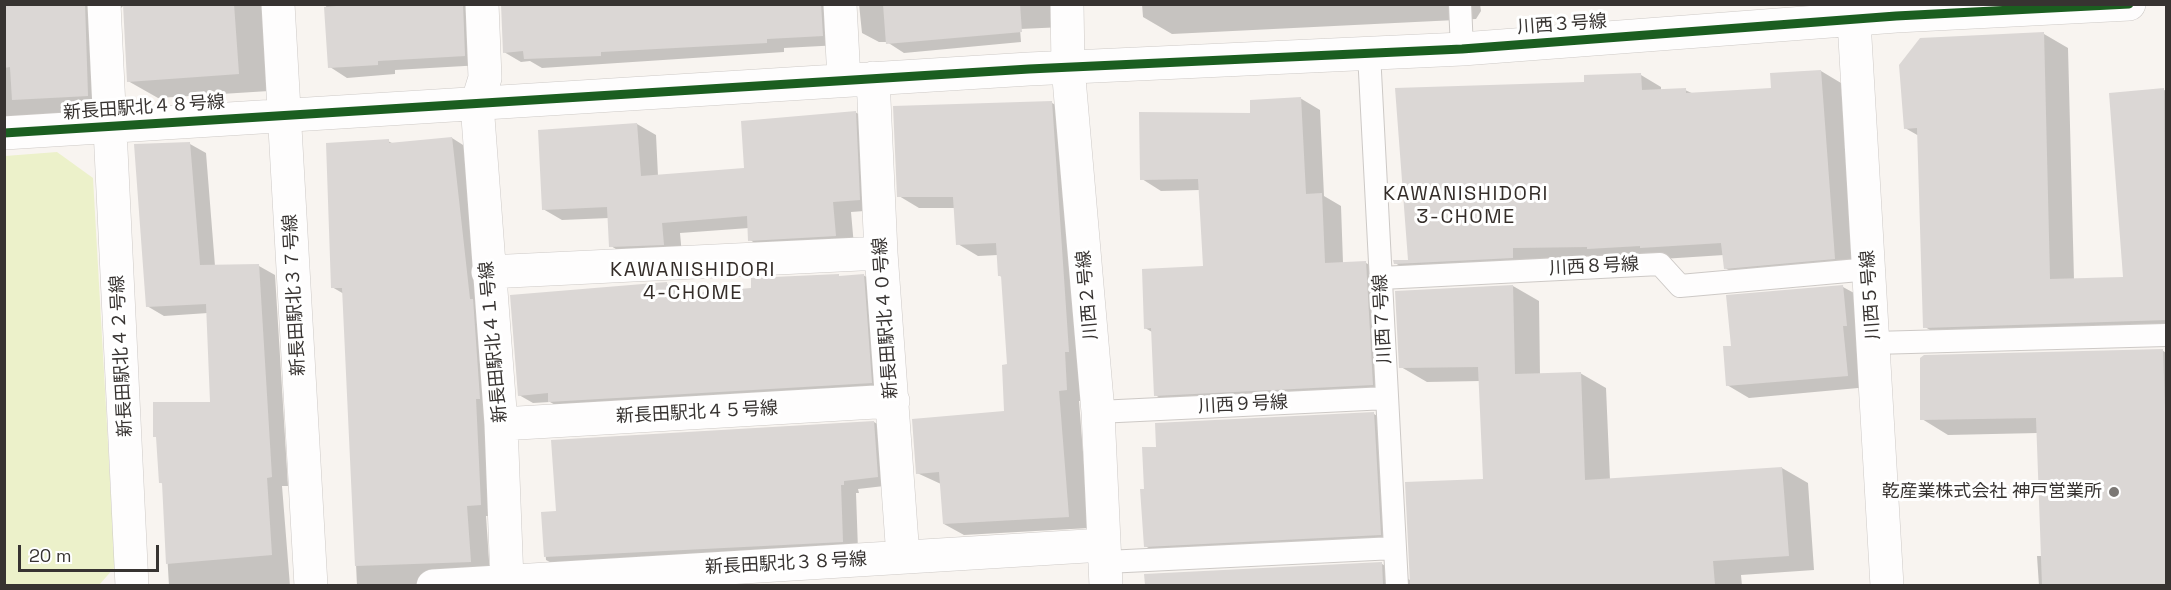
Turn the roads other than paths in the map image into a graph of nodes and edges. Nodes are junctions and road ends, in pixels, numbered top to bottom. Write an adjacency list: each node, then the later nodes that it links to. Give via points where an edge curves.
1 (104, 4): 15 (street, 新長田駅北４２号線)
2 (278, 4): 14 (street, 新長田駅北３７号線)
3 (482, 4): 13 (street, 新長田駅北４１号線, via 485,78)
4 (840, 4): 12 (street, 新長田駅北４０号線)
5 (1067, 4): 11 (street, 川西２号線)
6 (1460, 4): 9 (lane)
7 (2129, 4): 8 (street, 川西３号線, via 1896,16)
8 (1853, 13): 9 (street, 川西３号線); 18 (street, 川西５号線)
9 (1462, 49): 10 (street, 川西３号線)
10 (1369, 52): 11 (street, 川西３号線); 20 (lane, 川西７号線)
11 (1068, 66): 12 (street, 川西３号線); 25 (street, 川西２号線)
12 (858, 79): 13 (street, 新長田駅北４８号線); 17 (street, 新長田駅北４０号線)
13 (477, 104): 14 (street, 新長田駅北４８号線); 19 (street, 新長田駅北４１号線)
14 (286, 116): 15 (street, 新長田駅北４８号線); 32 (street, 新長田駅北３７号線)
15 (111, 127): 16 (street, 新長田駅北４８号線); 31 (street, 新長田駅北４２号線)
16 (4, 133)
17 (881, 253): 19 (street); 24 (street, 新長田駅北４０号線)
18 (1870, 269): 20 (lane, 川西８号線, via 1680,286 1660,264); 22 (street, 川西５号線)
19 (488, 272): 26 (street, 新長田駅北４１号線)
20 (1381, 278): 23 (lane, 川西７号線)
21 (2166, 335): 22 (lane)
22 (1874, 343): 35 (street, 川西５号線)
23 (1387, 398): 25 (lane, 川西９号線); 27 (lane, 川西７号線)
24 (893, 401): 26 (street, 新長田駅北４５号線); 28 (street, 新長田駅北４０号線)
25 (1098, 412): 29 (street, 川西２号線)
26 (501, 424): 30 (street, 新長田駅北４１号線)
27 (1395, 548): 29 (lane); 34 (lane, 川西７号線)
28 (903, 557): 29 (street, 新長田駅北３８号線); 30 (street, 新長田駅北３８号線)
29 (1105, 564)
30 (507, 581): 33 (street, 新長田駅北３８号線)
31 (132, 585)
32 (311, 585)
33 (433, 585)
34 (1397, 585)
35 (1887, 585)

